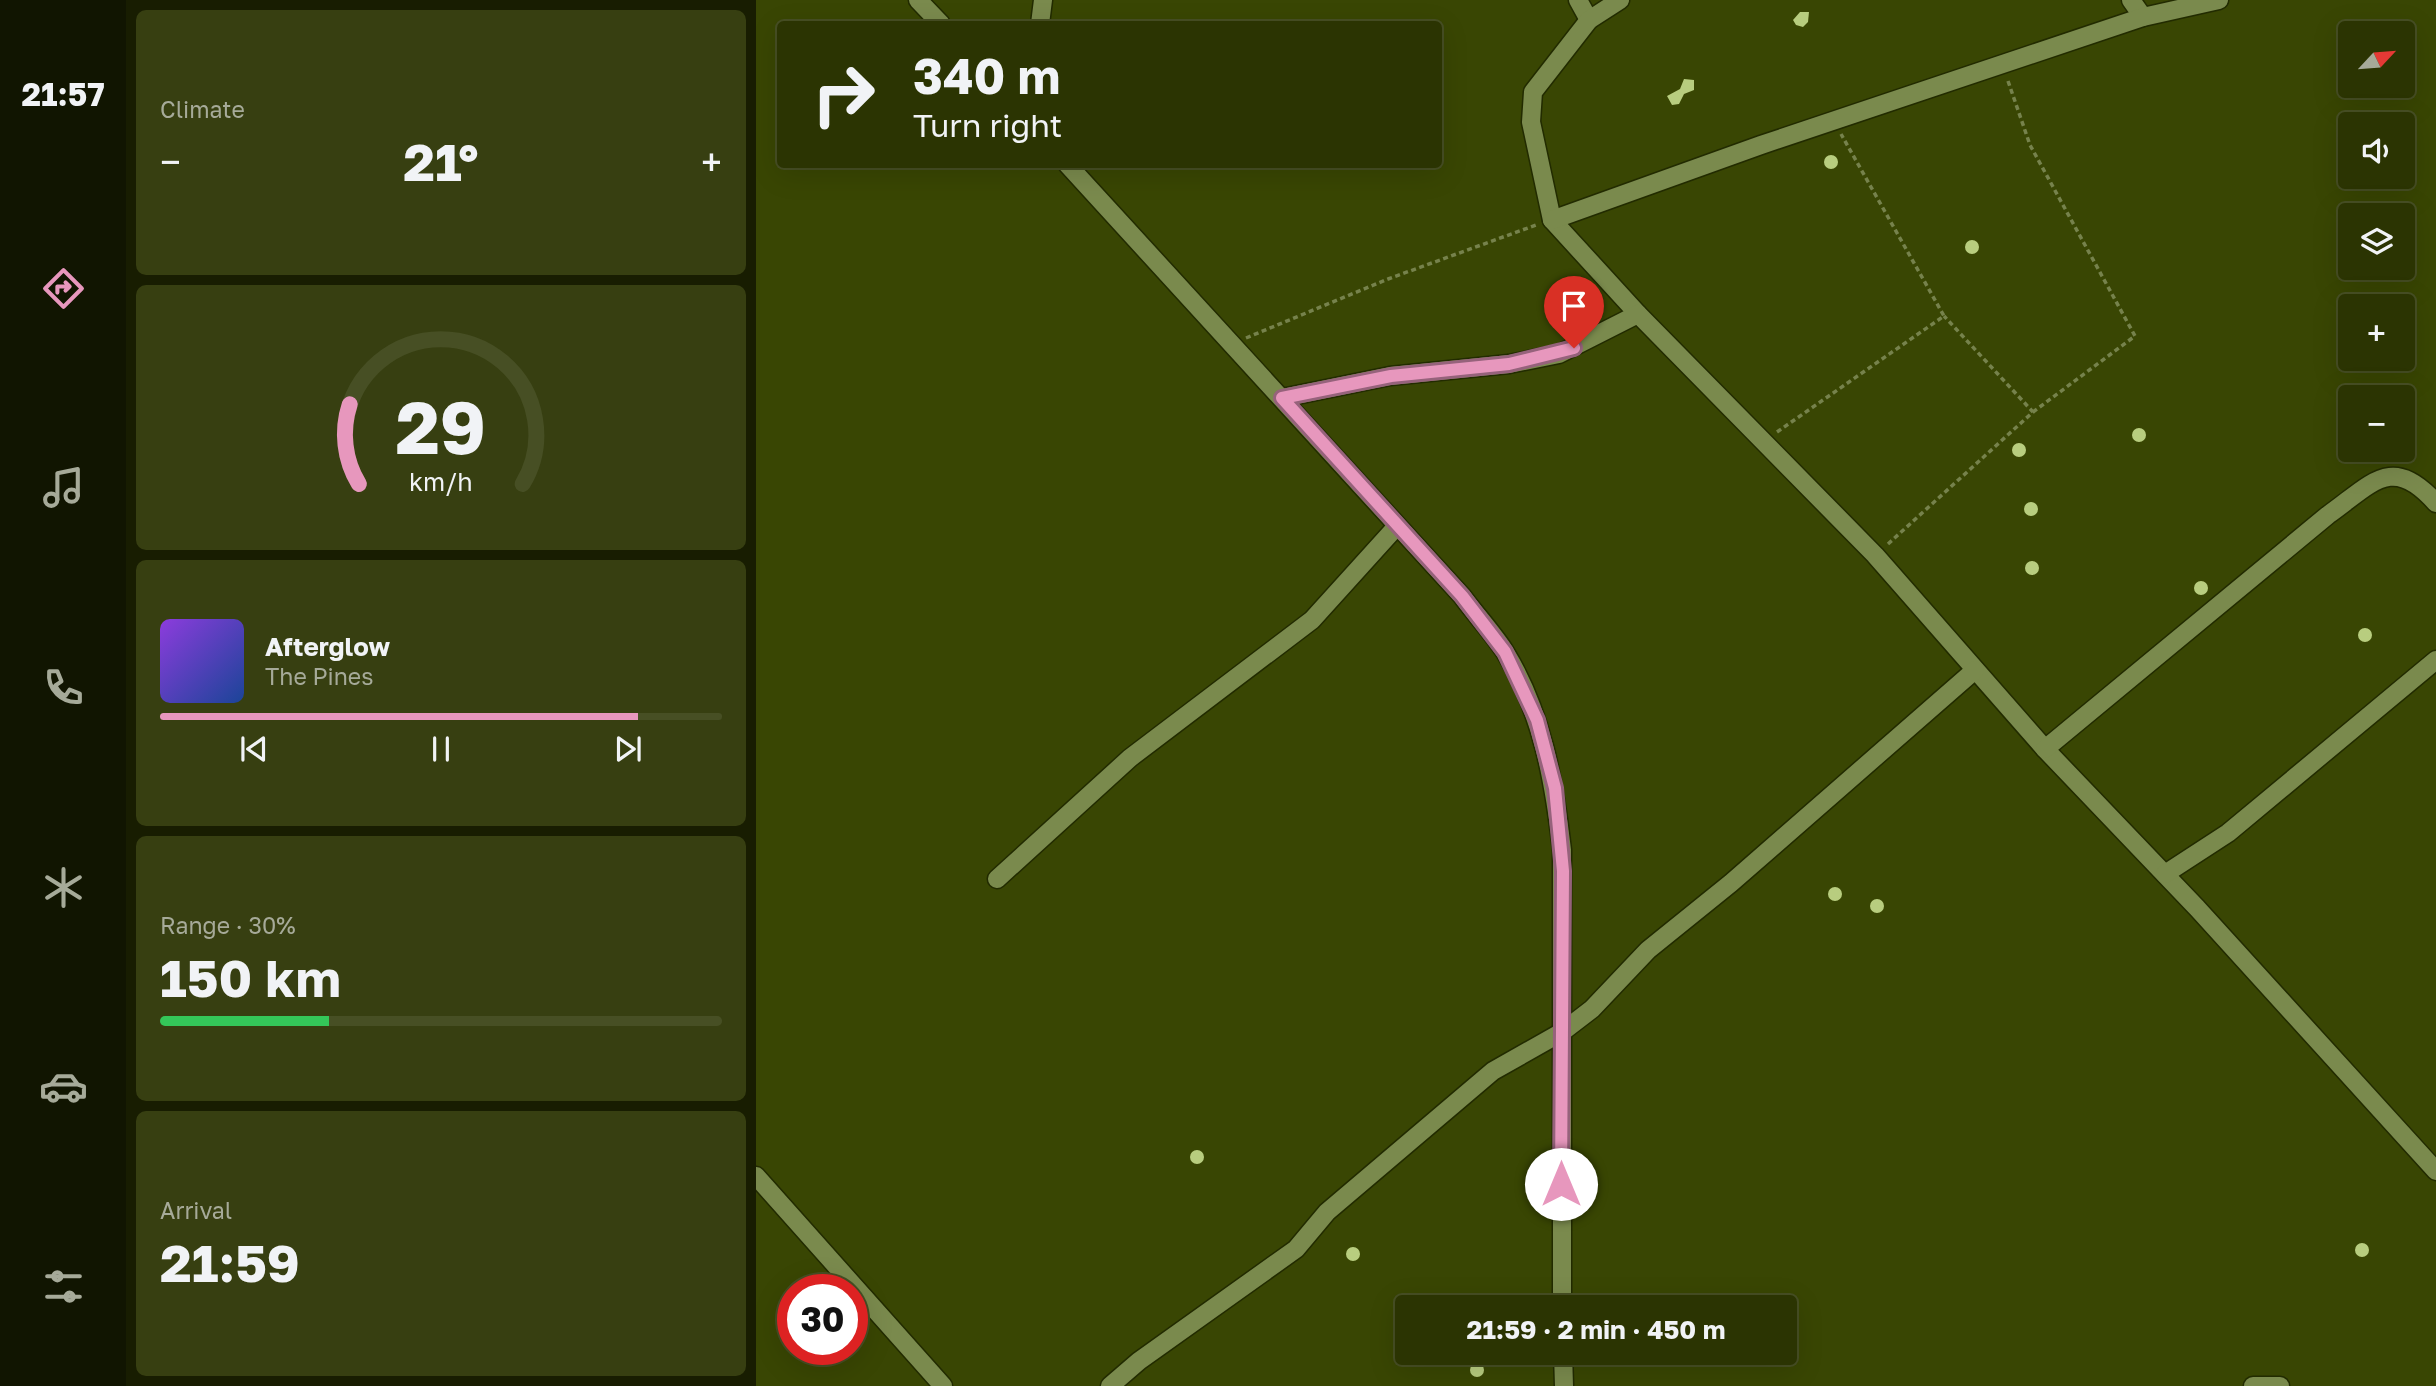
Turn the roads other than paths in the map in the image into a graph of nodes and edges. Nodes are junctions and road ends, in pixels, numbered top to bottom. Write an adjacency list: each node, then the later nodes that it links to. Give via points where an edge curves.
1 (918, 0): 9 (street)
2 (1044, 0): 10 (street)
3 (1578, 0): 8 (street)
4 (1620, 0): 8 (street)
5 (2131, 0): 7 (street)
6 (2219, 0): 7 (street)
7 (2143, 17): 12 (street)
8 (1589, 20): 12 (street, via 1533,92 1531,122)
9 (937, 21)
10 (1040, 21)
11 (1071, 168): 14 (street)
12 (1552, 220): 13 (street)
13 (1638, 314): 14 (street, via 1559,354 1391,376); 18 (street, via 1875,555)
14 (1282, 398): 16 (street)
15 (2436, 503): 19 (street, via 2423,488 2401,475 2389,475 2372,484 2328,515)
16 (1397, 526): 21 (street, via 1311,620 1130,758); 22 (street, via 1462,596 1505,652 1537,720 1555,788 1562,850)
17 (2436, 660): 20 (street, via 2228,833)
18 (1975, 670): 19 (street); 22 (street, via 1816,811 1655,944 1592,1009)
19 (2045, 749): 20 (street)
20 (2165, 874): 23 (street)
21 (997, 879)
22 (1562, 1032): 25 (street); 28 (street, via 1493,1071 1327,1212 1296,1249)
23 (2436, 1171)
24 (756, 1175): 27 (street)
25 (1562, 1295)
26 (1563, 1365): 29 (street)
27 (943, 1386)
28 (1110, 1386)
29 (1564, 1386)
30 (2253, 1386): 31 (street)
31 (2280, 1386)

